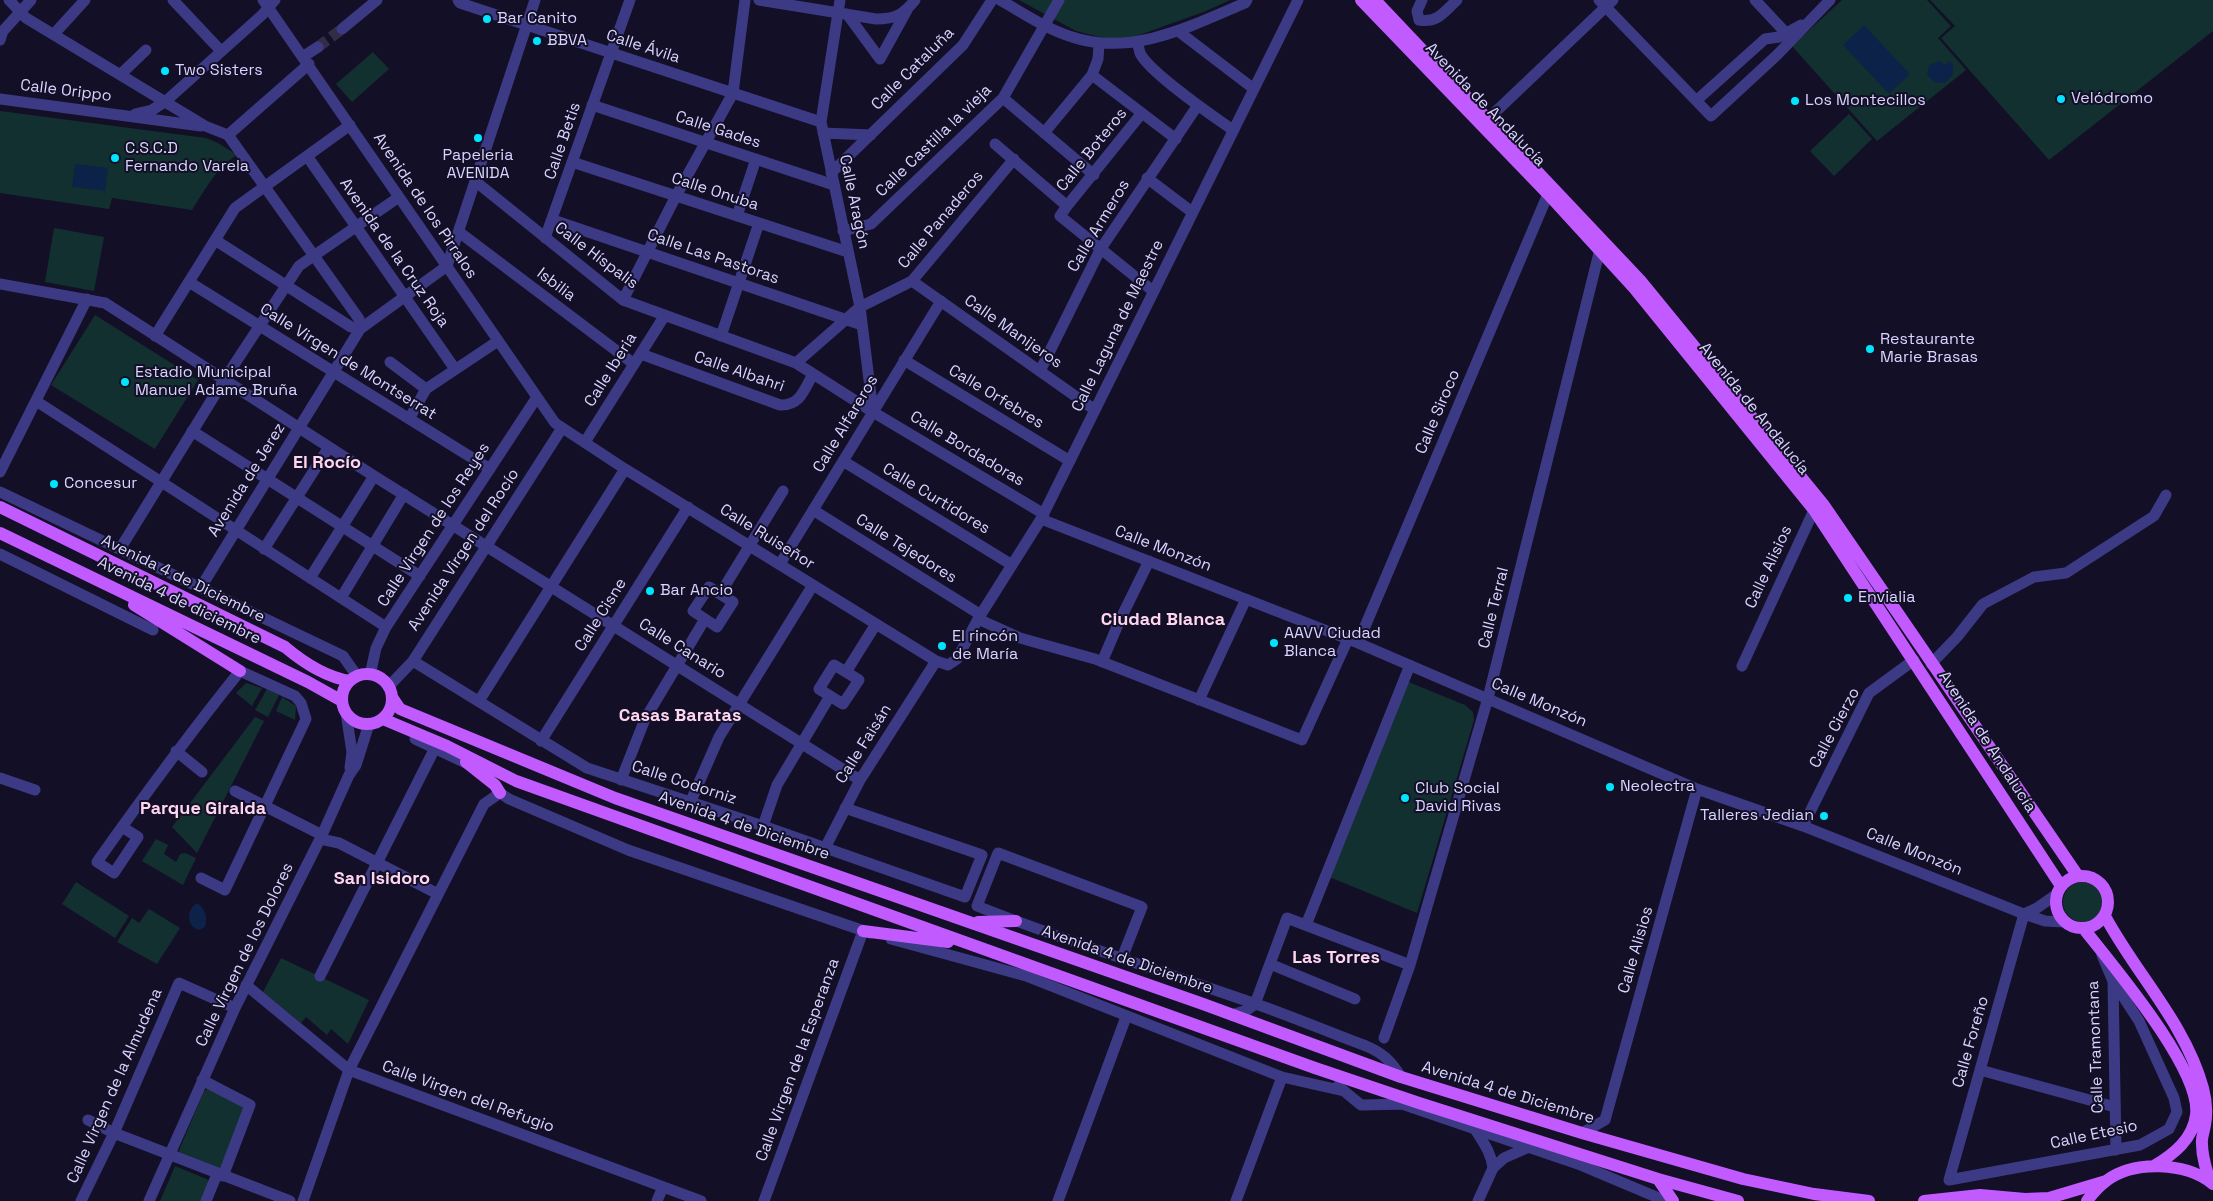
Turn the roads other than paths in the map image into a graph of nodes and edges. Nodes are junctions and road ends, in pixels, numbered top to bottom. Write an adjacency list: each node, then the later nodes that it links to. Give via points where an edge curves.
1 (9, 0): 27 (street)
2 (31, 0): 27 (street)
3 (85, 0): 37 (street)
4 (173, 0): 45 (street)
5 (377, 0): 34 (street)
6 (458, 0): 31 (street, Calle Ávila)
7 (535, 0): 31 (street)
8 (630, 0): 46 (street, Calle Betis)
9 (745, 0): 52 (street)
10 (759, 0): 24 (street)
11 (840, 0): 28 (street, Calle Aragón)
12 (992, 0): 69 (street, Calle Cataluña, via 962,45)
13 (1000, 0): 32 (street)
14 (1059, 0): 32 (street, Calle Castilla la vieja)
15 (1247, 0): 35 (street)
16 (1298, 0): 51 (street, Calle Laguna de Maestre)
17 (1361, 0): 83 (main road, Avenida de Andalucía)
18 (1375, 0): 33 (main road, Avenida de Andalucía)
19 (1422, 0): 29 (street, via 1417,11)
20 (1456, 0): 29 (street, via 1436,19 1429,22)
21 (1754, 0): 36 (street)
22 (1830, 0): 30 (street)
23 (269, 2): 45 (street); 48 (street, Avenida de los Pirralos)
24 (789, 2): 28 (street)
25 (1606, 2): 55 (street); 61 (street)
26 (912, 3): 28 (street, via 892,18 876,19); 28 (street, via 880,59)
27 (20, 12): 37 (street); 39 (street, via 3,30)
28 (843, 13): 65 (street, Calle Aragón)
29 (1419, 20): 33 (street); 40 (street)
30 (1808, 22): 36 (street); 47 (street)
31 (527, 25): 46 (street, Calle Ávila); 80 (street)
32 (1044, 25): 42 (street, via 1071,37); 54 (street, Calle Castilla la vieja)
33 (1399, 26): 40 (main road, Avenida de Andalucía)
34 (342, 29)
35 (1178, 30): 41 (street); 51 (street)
36 (1785, 32): 38 (street, via 1779,37)
37 (54, 34): 49 (street)
38 (1764, 39): 47 (street, via 1770,42); 55 (street)
39 (0, 40)
40 (1412, 40): 61 (main road, Avenida de Andalucía)
41 (1138, 42): 42 (street); 58 (street, via 1140,54 1147,63)
42 (1099, 44): 50 (street)
43 (318, 46): 48 (street)
44 (146, 50): 49 (street)
45 (221, 51): 56 (street)
46 (610, 54): 52 (street, Calle Ávila); 57 (street, Calle Betis)
47 (1777, 54): 55 (street, via 1711,116)
48 (306, 60): 63 (street, Avenida de los Pirralos); 68 (street)
49 (121, 74): 56 (street)
50 (1092, 75): 59 (street); 67 (street)
51 (1254, 89): 66 (street, Calle Laguna de Maestre)
52 (733, 93): 65 (street, Calle Ávila); 71 (street)
53 (0, 98): 60 (street, Calle Orippo)
54 (1003, 98): 67 (street); 92 (street, Calle Castilla la vieja, via 871,224)
55 (1697, 100)
56 (161, 104): 60 (street, via 146,112); 62 (street, via 155,115); 64 (street)
57 (592, 105): 71 (street, Calle Gades); 76 (street, Calle Betis)
58 (1198, 105): 66 (street); 70 (street, Calle Armeros)
59 (1142, 113): 70 (street); 78 (street, Calle Boteros)
60 (129, 115): 62 (street, Calle Orippo)
61 (1488, 118): 96 (main road, Avenida de Andalucía)
62 (159, 120): 64 (street, Calle Orippo)
63 (350, 125): 73 (street); 85 (street, Avenida de los Pirralos)
64 (205, 126): 68 (street)
65 (822, 128): 69 (street, Calle Cataluña); 77 (street, Calle Aragón)
66 (1233, 130): 87 (street, Calle Laguna de Maestre)
67 (1044, 133): 78 (street)
68 (228, 135): 82 (street)
69 (871, 135): 77 (street, Calle Cataluña)
70 (1176, 139): 79 (street, Calle Armeros)
71 (706, 143): 74 (street, Calle Gades); 84 (street)
72 (995, 144): 75 (street)
73 (307, 156): 82 (street); 91 (street, Avenida de la Cruz Roja)
74 (756, 159): 81 (street, Calle Gades); 88 (street)
75 (1014, 159): 86 (street); 102 (street, Calle Panaderos)
76 (572, 162): 84 (street, Calle Onuba); 89 (street, Calle Betis)
77 (831, 173): 81 (street, Calle Aragón)
78 (1094, 175): 86 (street, Calle Boteros)
79 (1147, 178): 87 (street); 97 (street, Calle Armeros)
80 (475, 181): 93 (street); 94 (street, Calle Híspalis)
81 (834, 185): 92 (street, Calle Aragón)
82 (266, 186): 95 (street, via 235,208); 100 (street)
83 (1548, 194): 96 (main road, Avenida de Andalucía); 188 (street, Calle Siroco)
84 (676, 196): 88 (street, Calle Onuba); 98 (street)
85 (399, 197): 91 (street); 101 (street, Avenida de los Pirralos)
86 (1068, 206): 97 (street, via 1060,216)
87 (1192, 212): 107 (street, Calle Laguna de Maestre)
88 (737, 216): 90 (street, Calle Onuba)
89 (553, 220): 94 (street, Calle Betis); 98 (street, Calle Las Pastoras)
90 (759, 223): 99 (street, Calle Onuba); 104 (street)
91 (356, 226): 100 (street); 108 (street, Avenida de la Cruz Roja)
92 (844, 231): 99 (street, Calle Aragón)
93 (459, 232): 101 (street); 125 (street, Isbilia)
94 (546, 238): 110 (street, Calle Híspalis)
95 (215, 240): 103 (street); 106 (street)
96 (1601, 245): 158 (main road, Avenida de Andalucía); 194 (main road, Avenida de Andalucía, via 1666,311 1823,504); 202 (street, Calle Terral)
97 (1100, 250): 107 (street); 127 (street, Calle Armeros)
98 (647, 252): 104 (street, Calle Las Pastoras); 110 (street)
99 (848, 252): 112 (street, Calle Aragón)
100 (314, 255): 106 (street, via 298,266); 117 (street, via 359,319)
101 (448, 266): 108 (street, Avenida de Jerez); 120 (street, Avenida de los Pirralos)
102 (912, 281): 111 (street, Calle Manijeros); 112 (street, Calle Panaderos)
103 (189, 282): 115 (street, Calle Virgen de Montserrat); 118 (street)
104 (738, 283): 114 (street, Calle Las Pastoras); 119 (street)
105 (0, 284): 109 (street, Calle Canario)
106 (285, 284): 115 (street); 117 (street, via 351,327)
107 (1153, 291): 134 (street, Calle Laguna de Maestre)
108 (404, 297): 117 (street, Avenida de Jerez); 126 (street, Avenida de la Cruz Roja)
109 (87, 299): 118 (street, Calle Canario, via 105,303); 133 (street)
110 (623, 300): 113 (street, Calle Híspalis)
111 (941, 301): 122 (street, Calle Alfareros); 127 (street, Calle Manijeros)
112 (860, 307): 114 (street, Calle Panaderos); 116 (street, Calle Aragón)
113 (665, 315): 119 (street, Calle Híspalis); 121 (street, Calle Iberia)
114 (845, 320): 116 (street, Calle Las Pastoras); 124 (street, Calle Panaderos)
115 (259, 325): 128 (street, Calle Virgen de Montserrat); 130 (street)
116 (862, 325): 135 (street, Calle Aragón)
117 (360, 329): 128 (street, Avenida de Jerez)
118 (155, 336): 130 (street, Calle Canario)
119 (721, 336): 124 (street, Calle Híspalis)
120 (498, 341): 126 (street); 132 (street, Avenida de los Pirralos)
121 (641, 354): 125 (street, Calle Iberia); 129 (street, Calle Albahri, via 780,405 790,405 798,400)
122 (904, 360): 135 (street, Calle Alfareros); 143 (street, Calle Orfebres)
123 (390, 362): 131 (street)
124 (796, 363): 129 (street, Calle Híspalis)
125 (634, 364): 140 (street, Calle Iberia)
126 (454, 369): 131 (street)
127 (1040, 371): 134 (street, Calle Manijeros)
128 (333, 372): 136 (street, Calle Virgen de Montserrat); 137 (street, Avenida de Jerez)
129 (813, 374): 135 (street, Calle Bordadoras)
130 (224, 380): 137 (street, Calle Canario); 139 (street)
131 (426, 389): 136 (street)
132 (537, 398): 138 (street, Avenida de los Pirralos); 144 (street, Calle Virgen de los Reyes)
133 (36, 401): 146 (street); 149 (street)
134 (1095, 410): 143 (street, Calle Laguna de Maestre)
135 (873, 412): 142 (street, Calle Alfareros); 159 (street, Calle Bordadoras)
136 (409, 419): 144 (street, Calle Virgen de Montserrat)
137 (299, 427): 141 (street, Calle Canario); 148 (street, Avenida de Jerez)
138 (562, 428): 140 (street, Calle Ruiseñor); 164 (street, Avenida Virgen del Rocío)
139 (192, 431): 148 (street); 149 (street)
140 (585, 442): 145 (street, Calle Ruiseñor)
141 (329, 447): 147 (street, Calle Canario); 154 (street)
142 (843, 461): 157 (street, Calle Alfareros); 172 (street, Calle Curtidores)
143 (1070, 461): 159 (street, Calle Laguna de Maestre)
144 (490, 469): 160 (street, Calle Virgen de los Reyes)
145 (625, 469): 156 (street, Calle Ruiseñor); 176 (street)
146 (0, 472)
147 (374, 476): 152 (street, Calle Canario); 161 (street)
148 (267, 479): 154 (street); 162 (street, Avenida de Jerez)
149 (160, 482): 162 (street); 167 (street)
150 (783, 491): 166 (street)
151 (0, 492): 167 (street)
152 (404, 494): 160 (street, Calle Canario); 165 (street)
153 (2166, 495): 194 (street, via 2154,516 2066,573 2034,576 1983,604)
154 (297, 498): 161 (street); 168 (street)
155 (0, 506): 199 (main road, Avenida 4 de Diciembre, via 285,647 313,667 337,678)
156 (688, 507): 166 (street, Calle Ruiseñor); 185 (street, Calle Cisne)
157 (813, 510): 171 (street, Calle Alfareros); 182 (street, Calle Tejedores)
158 (1814, 510): 189 (main road, Avenida de Andalucía); 196 (street, Calle Alisios)
159 (1043, 517): 170 (street, Calle Monzón); 172 (street, Calle Laguna de Maestre)
160 (453, 525): 164 (street, Calle Canario); 174 (street, Calle Virgen de los Reyes)
161 (342, 526): 165 (street); 175 (street)
162 (235, 530): 168 (street); 178 (street, Avenida de Jerez)
163 (0, 533): 173 (main road, Avenida 4 de diciembre)
164 (487, 545): 176 (street, Calle Canario); 190 (street, Avenida Virgen del Rocío)
165 (372, 546): 174 (street); 180 (street)
166 (751, 546): 171 (street, Calle Ruiseñor); 179 (street)
167 (120, 549): 178 (street)
168 (264, 549): 175 (street)
169 (0, 554): 187 (street)
170 (1148, 561): 181 (street, Calle Monzón); 192 (street)
171 (780, 564): 177 (street, Calle Ruiseñor)
172 (1012, 565): 182 (street, Calle Laguna de Maestre)
173 (77, 569): 197 (main road); 204 (main road, Avenida 4 de diciembre)
174 (420, 576): 186 (street, Calle Virgen de los Reyes)
175 (310, 578): 180 (street)
176 (551, 585): 185 (street, Calle Canario); 205 (street)
177 (813, 585): 184 (street, Calle Ruiseñor); 206 (street)
178 (201, 587): 199 (street, via 343,656)
179 (720, 594): 183 (street, via 709,587 693,611); 183 (street, via 733,602 717,627)
180 (341, 598): 186 (street)
181 (1246, 599): 188 (street, Calle Monzón); 203 (street)
182 (979, 617): 191 (street, Calle Laguna de Maestre, via 957,659 948,665); 192 (street, Calle Tejedores, via 1020,638)
183 (705, 619): 193 (street)
184 (876, 624): 191 (street, Calle Ruiseñor); 198 (street)
185 (614, 625): 193 (street, Calle Canario); 211 (street, Calle Cisne)
186 (386, 627): 199 (street, Calle Virgen de los Reyes)
187 (153, 630)
188 (1353, 641): 195 (street, Calle Monzón); 203 (street, Calle Siroco, via 1302,740)
189 (1914, 660): 228 (street, Calle Cierzo, via 1869,693); 235 (main road, Avenida de Andalucía)
190 (412, 661): 200 (street, Avenida Virgen del Rocío); 205 (street, Calle Codorniz)
191 (936, 661): 219 (street, Calle Faisán)
192 (1102, 662): 203 (street, Calle Tejedores)
193 (676, 664): 206 (street, Calle Canario); 218 (street, via 644,719)
194 (1931, 664): 233 (main road, Avenida de Andalucía)
195 (1410, 665): 202 (street, Calle Monzón); 242 (street)
196 (1742, 666)
197 (240, 671): 214 (street); 225 (street, via 295,696 301,703 306,720)
198 (846, 672): 201 (street, via 834,665 819,689); 201 (street, via 859,680 843,704)
199 (359, 677): 200 (main road, via 377,676); 204 (main road, via 344,692)
200 (390, 692): 208 (main road); 240 (main road, Avenida 4 de Diciembre, via 400,709 615,798)
201 (830, 696): 212 (street)
202 (1488, 698): 221 (street, Calle Monzón); 249 (street, Calle Terral)
203 (1199, 700)
204 (342, 701): 207 (main road)
205 (478, 702): 211 (street, Calle Codorniz)
206 (739, 704): 212 (street, Calle Canario); 224 (street, via 719,737)
207 (346, 713): 209 (main road, via 356,722); 216 (street, via 352,752)
208 (383, 719): 209 (main road); 213 (main road)
209 (369, 724): 216 (street, Calle Virgen de los Dolores, via 360,755)
210 (415, 739): 213 (street)
211 (541, 741): 218 (street, Calle Codorniz, via 587,768)
212 (802, 743): 219 (street, Calle Canario); 227 (street, via 777,785)
213 (440, 745): 223 (main road, via 495,785); 232 (street); 245 (main road, via 525,784)
214 (176, 751): 215 (street); 229 (street)
215 (202, 772)
216 (349, 775): 230 (street, Calle Virgen de los Dolores)
217 (0, 778): 220 (street)
218 (621, 780): 224 (street, Calle Codorniz)
219 (860, 780): 226 (street, Calle Faisán)
220 (35, 790)
221 (1697, 790): 228 (street, Calle Monzón); 274 (street, Calle Alisios, via 1605,1120)
222 (236, 792): 225 (street)
223 (500, 793): 236 (street, via 484,804); 244 (street, via 509,800 628,850)
224 (690, 803): 227 (street, Calle Codorniz)
225 (266, 807): 230 (street); 234 (street, via 226,890)
226 (845, 808): 231 (street, Calle Faisán); 231 (street, Calle Codorniz, via 982,855 965,897)
227 (763, 826): 231 (street, Calle Codorniz)
228 (1802, 826): 237 (street, Calle Monzón)
229 (122, 827)
230 (321, 837): 232 (street); 252 (street, Calle Virgen de los Dolores)
231 (825, 848)
232 (377, 862): 236 (street); 250 (street)
233 (2078, 876): 235 (main road, via 2071,878); 238 (main road, via 2086,876 2102,884 2109,899)
234 (201, 878)
235 (2059, 890): 237 (street); 241 (main road, via 2056,909)
236 (438, 894): 262 (street)
237 (2024, 914): 241 (street, Calle Monzón, via 2045,921); 263 (street, Calle Foreño)
238 (2106, 916): 243 (main road, via 2093,927); 284 (main road, via 2156,993 2191,1056 2206,1106 2201,1142)
239 (1016, 921): 240 (main road); 247 (street); 247 (street, via 977,906 998,853 1142,907)
240 (970, 922): 256 (main road, Avenida 4 de Diciembre)
241 (2064, 922): 243 (main road)
242 (1306, 925): 248 (street, via 1288,918); 249 (street)
243 (2084, 929): 246 (main road)
244 (863, 931): 245 (main road); 257 (street, via 1026,976); 294 (street, Calle Virgen de la Esperanza)
245 (973, 945): 261 (main road)
246 (2098, 946): 251 (street, Calle Tramontana); 278 (main road, via 2121,973 2182,1064 2196,1097 2196,1115 2191,1131 2181,1146)
247 (1122, 958): 254 (street)
248 (1270, 964): 253 (street); 254 (street)
249 (1410, 965): 258 (street, Calle Terral)
250 (320, 976)
251 (2112, 981): 270 (street, Calle Tramontana); 276 (street, Calle Etesio, via 2139,1021 2174,1098 2177,1112 2169,1129 2140,1145)
252 (246, 985): 255 (street, Calle Virgen de los Dolores); 262 (street, Calle Virgen del Refugio)
253 (1355, 999)
254 (1254, 1004): 256 (street); 259 (street)
255 (235, 1008): 266 (street, Calle Virgen de los Dolores); 273 (street, Calle Virgen de la Almudena, via 179,983)
256 (1232, 1015): 265 (main road, Avenida 4 de Diciembre)
257 (1126, 1017): 264 (street); 295 (street)
258 (1384, 1038): 259 (street); 260 (street)
259 (1366, 1046): 260 (street)
260 (1392, 1062): 265 (street)
261 (1315, 1068): 267 (street); 268 (main road)
262 (349, 1070): 285 (street, Calle Virgen del Refugio); 291 (street)
263 (1980, 1070): 270 (street); 282 (street, Calle Foreño)
264 (1282, 1077): 267 (street); 296 (street)
265 (1401, 1077): 274 (main road, Avenida 4 de Diciembre)
266 (202, 1080): 277 (street, Calle Virgen de los Dolores); 280 (street, via 250,1105)
267 (1344, 1091): 269 (street, via 1361,1105)
268 (1419, 1103): 269 (street); 281 (main road)
269 (1402, 1104): 272 (street)
270 (2115, 1107): 276 (street, Calle Tramontana)
271 (88, 1120): 273 (street)
272 (1475, 1129): 275 (street); 279 (street, via 1486,1144)
273 (114, 1133): 277 (street); 287 (street, Calle Virgen de la Almudena)
274 (1582, 1133): 300 (main road, Avenida 4 de Diciembre, via 1743,1179 1814,1194)
275 (1529, 1147): 279 (street, via 1504,1158); 298 (street)
276 (2116, 1150): 282 (street, Calle Etesio)
277 (168, 1155): 280 (street); 288 (street, Calle Virgen de los Dolores)
278 (2154, 1166): 283 (main road, via 2129,1171); 284 (main road, via 2183,1170)
279 (1493, 1168): 297 (street)
280 (220, 1175): 289 (street); 290 (street)
281 (1658, 1180): 286 (main road); 299 (main road)
282 (1949, 1180)
283 (2106, 1181): 301 (main road, via 2049,1198 1980,1195); 302 (main road)
284 (2211, 1182)
285 (663, 1187): 292 (street); 293 (street, Calle Virgen del Refugio)
286 (1727, 1200)
287 (81, 1201)
288 (149, 1201)
289 (206, 1201)
290 (290, 1201)
291 (303, 1201)
292 (658, 1201)
293 (701, 1201)
294 (764, 1201)
295 (1058, 1201)
296 (1236, 1201)
297 (1478, 1201)
298 (1666, 1201)
299 (1673, 1201)
300 (1869, 1201)
301 (1924, 1201)
302 (2087, 1201)

